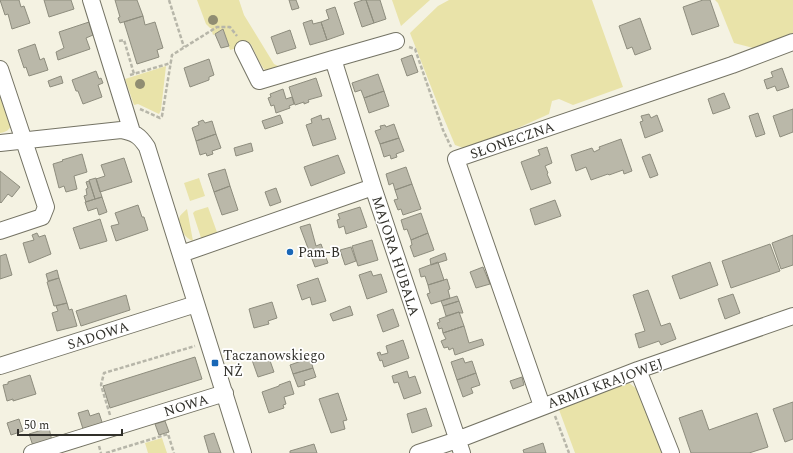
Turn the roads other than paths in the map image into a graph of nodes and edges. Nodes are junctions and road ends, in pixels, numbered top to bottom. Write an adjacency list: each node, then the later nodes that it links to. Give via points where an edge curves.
1 (91, 0): 7 (street)
2 (396, 41): 5 (street)
3 (793, 42): 18 (street, SŁONECZNA, via 456,159)
4 (244, 49): 5 (street, via 259,81)
5 (333, 59): 10 (street, MAJORA HUBALA)
6 (0, 69): 8 (street)
7 (132, 132): 8 (street, via 121,130); 12 (street, via 141,138 147,147)
8 (24, 140): 9 (street); 11 (street, via 46,207 42,217)
9 (0, 143)
10 (373, 187): 12 (street); 19 (street, MAJORA HUBALA)
11 (0, 231)
12 (181, 254): 13 (street)
13 (196, 304): 15 (street, SADOWA); 17 (street)
14 (793, 316): 16 (street, ARMII KRAJOWEJ)
15 (0, 366)
16 (638, 370): 18 (street, ARMII KRAJOWEJ); 23 (street)
17 (225, 393): 20 (street, NOWA); 21 (street)
18 (542, 406): 19 (street, ARMII KRAJOWEJ)
19 (459, 446): 22 (street, ARMII KRAJOWEJ)
20 (32, 453)
21 (243, 453)
22 (418, 453)
23 (671, 453)

